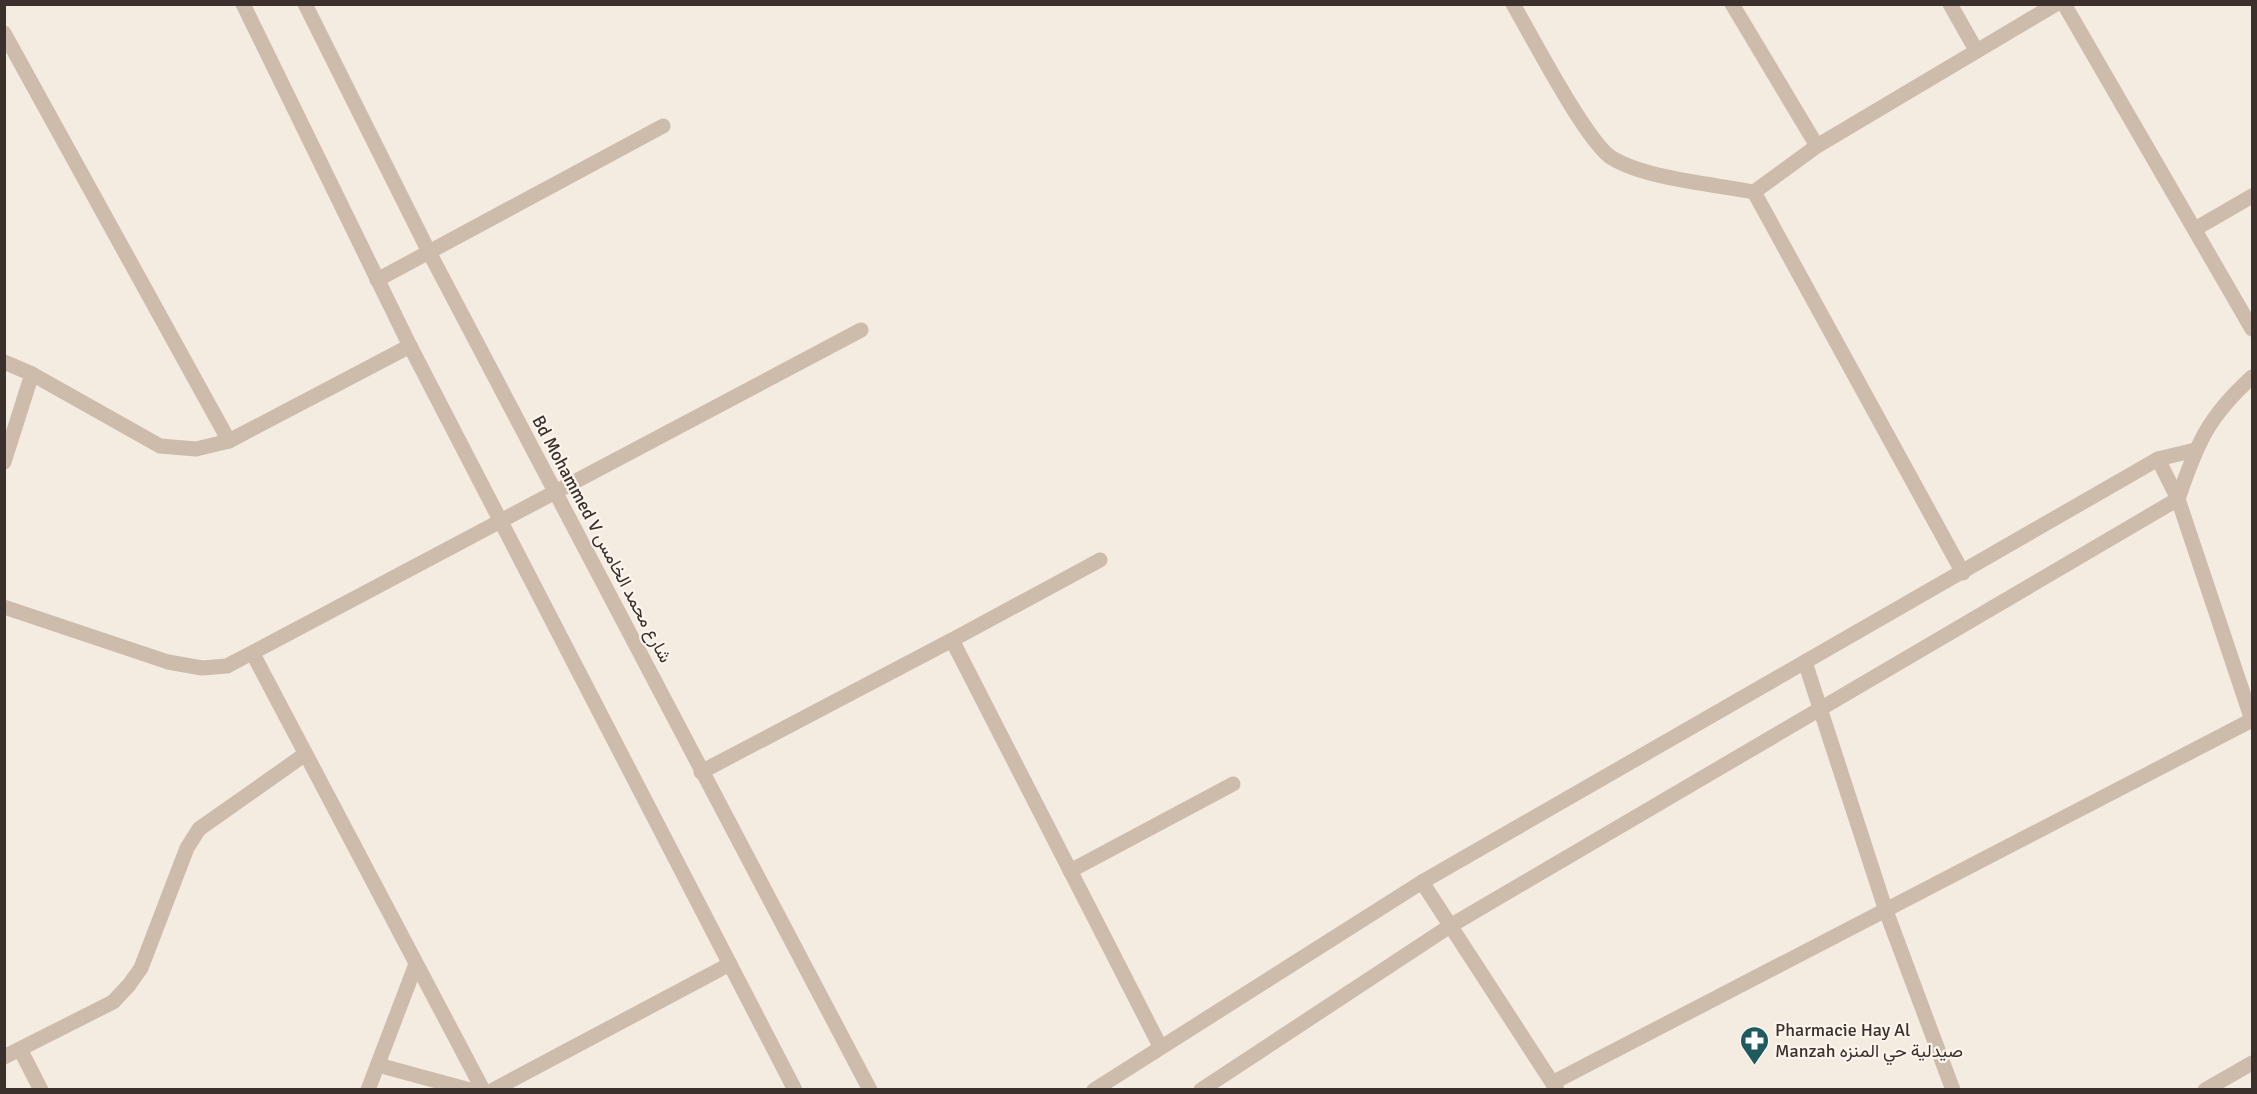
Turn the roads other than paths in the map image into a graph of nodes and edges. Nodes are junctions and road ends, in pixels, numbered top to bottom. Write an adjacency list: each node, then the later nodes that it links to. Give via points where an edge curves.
1 (243, 4): 16 (street)
2 (305, 4): 15 (street, Bd Mohammed V شارع محمد الخامس)
3 (1513, 4): 12 (street, via 1592,138 1610,157 1639,170)
4 (1732, 4): 11 (street)
5 (1950, 4): 9 (street)
6 (2056, 4): 9 (street)
7 (2064, 4): 14 (street)
8 (4, 33): 23 (street)
9 (1976, 50): 11 (street)
10 (663, 126): 15 (street)
11 (1817, 147): 12 (street)
12 (1754, 192): 31 (street)
13 (2253, 196): 14 (street)
14 (2195, 229): 17 (street)
15 (429, 252): 16 (street); 27 (street, Bd Mohammed V شارع محمد الخامس)
16 (377, 280): 19 (street)
17 (2253, 329)
18 (861, 330): 27 (street)
19 (410, 346): 23 (street); 29 (street)
20 (4, 362): 21 (street)
21 (32, 374): 23 (street, via 160,446 196,449); 26 (street)
22 (2253, 377): 24 (street, via 2210,420)
23 (229, 441)
24 (2195, 450): 25 (street); 28 (street)
25 (2158, 459): 28 (street); 31 (street)
26 (4, 462)
27 (556, 494): 29 (street); 39 (street, Bd Mohammed V شارع محمد الخامس)
28 (2178, 499): 36 (street); 37 (street)
29 (501, 522): 34 (street); 46 (street)
30 (1100, 560): 33 (street)
31 (1963, 573): 35 (street)
32 (4, 607): 34 (street, via 168,662 202,668 227,666)
33 (952, 640): 39 (street); 41 (street)
34 (253, 654): 38 (street)
35 (1805, 662): 36 (street); 42 (street)
36 (1821, 707): 43 (street); 44 (street)
37 (2253, 720): 43 (street)
38 (304, 755): 45 (street); 48 (street, via 199,829 187,848 141,968 113,1002)
39 (701, 772): 59 (street, Bd Mohammed V شارع محمد الخامس)
40 (1233, 784): 41 (street)
41 (1070, 871): 47 (street)
42 (1422, 882): 44 (street); 47 (street)
43 (1886, 911): 52 (street); 62 (street)
44 (1450, 926): 52 (street); 61 (street)
45 (416, 964): 51 (street); 56 (street)
46 (730, 964): 57 (street); 58 (street)
47 (1160, 1046): 60 (street)
48 (21, 1051): 49 (street); 53 (street)
49 (4, 1057)
50 (2253, 1063): 63 (street)
51 (378, 1065): 54 (street); 55 (street)
52 (1555, 1086)
53 (41, 1089)
54 (369, 1089)
55 (470, 1089)
56 (483, 1089)
57 (493, 1089)
58 (795, 1089)
59 (870, 1089)
60 (1094, 1089)
61 (1201, 1089)
62 (1953, 1089)
63 (2205, 1089)

